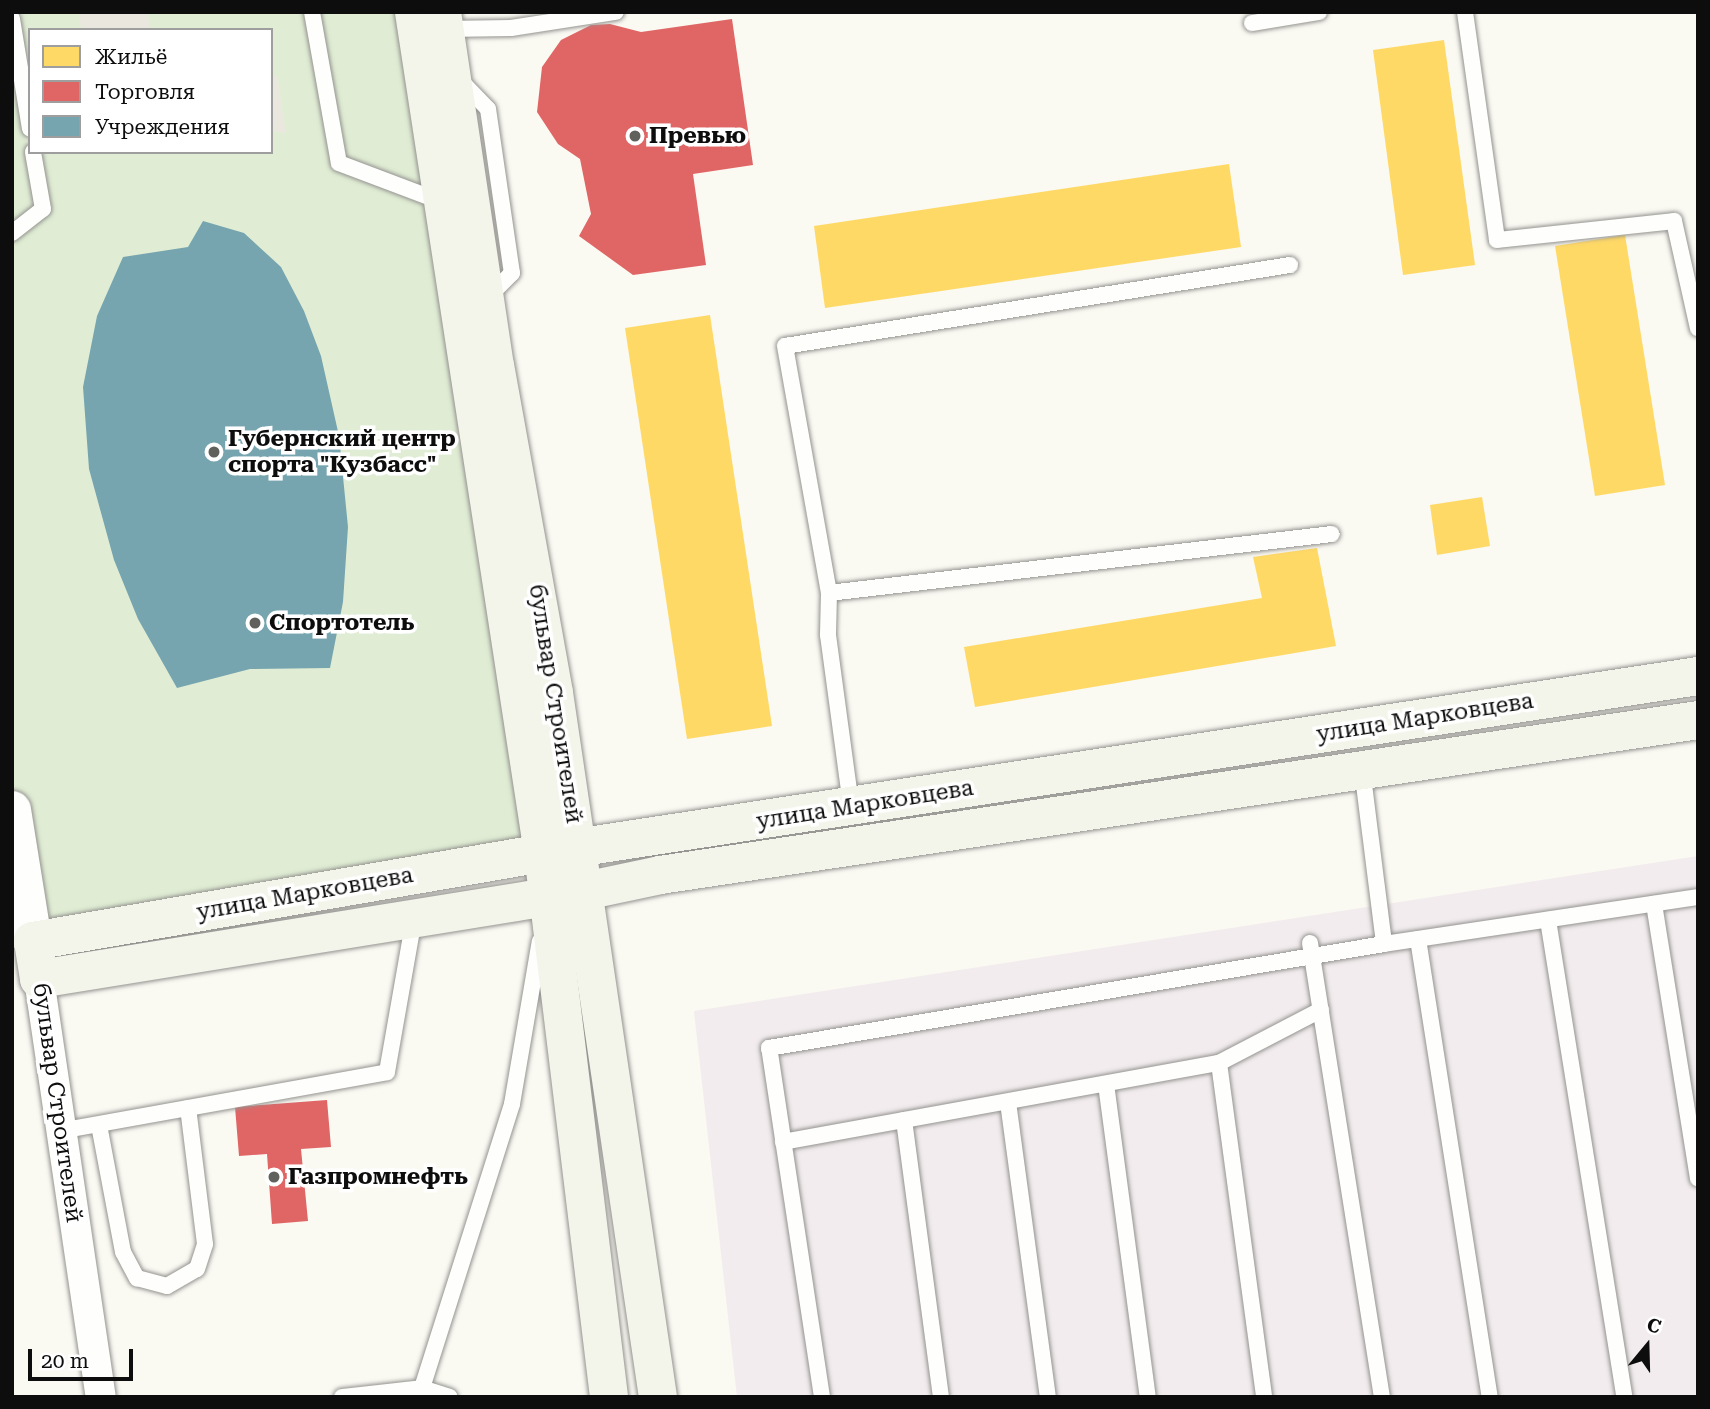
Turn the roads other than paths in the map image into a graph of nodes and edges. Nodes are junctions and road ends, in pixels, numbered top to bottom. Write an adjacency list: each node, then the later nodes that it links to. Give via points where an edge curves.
1 (312, 12): 10 (lane, via 339,163)
2 (616, 12): 5 (lane, via 511,28)
3 (1319, 12): 7 (lane)
4 (1465, 12): 13 (lane, via 1497,240 1674,221)
5 (434, 18): 10 (main road, бульвар Строителей); 21 (main road, бульвар Строителей, via 451,71 486,299)
6 (12, 19): 8 (lane)
7 (1252, 23)
8 (28, 117)
9 (33, 154): 11 (lane, via 43,209)
10 (443, 202): 21 (main road, бульвар Строителей)
11 (12, 233)
12 (1290, 265): 15 (lane, via 785,346)
13 (1698, 328)
14 (1332, 534): 15 (lane)
15 (830, 593): 19 (lane, via 828,635)
16 (1698, 676): 19 (main road, улица Марковцева)
17 (1698, 720): 18 (main road, улица Марковцева)
18 (1362, 767): 22 (main road, улица Марковцева, via 673,873); 29 (lane)
19 (851, 807): 21 (main road, улица Марковцева)
20 (12, 810): 31 (street, бульвар Строителей)
21 (560, 851): 22 (main road, бульвар Строителей); 23 (main road); 31 (main road, улица Марковцева)
22 (585, 891): 23 (main road, улица Марковцева); 47 (main road, бульвар Строителей)
23 (548, 897): 26 (main road, улица Марковцева); 42 (lane, via 512,1104); 46 (main road)
24 (1698, 897): 25 (lane)
25 (1654, 904): 27 (lane); 41 (lane)
26 (414, 917): 31 (main road, улица Марковцева); 36 (lane, via 387,1072)
27 (1548, 920): 28 (lane); 55 (lane)
28 (1418, 939): 29 (lane); 54 (lane)
29 (1384, 944): 30 (lane)
30 (1311, 950): 32 (lane); 40 (lane, via 769,1048)
31 (30, 963): 39 (street, бульвар Строителей)
32 (1321, 1010): 33 (lane); 53 (lane)
33 (1219, 1063): 34 (lane); 52 (lane)
34 (1106, 1084): 35 (lane); 51 (lane)
35 (1008, 1101): 37 (lane); 50 (lane)
36 (188, 1108): 38 (lane); 38 (lane, via 205,1244 197,1269 167,1286 137,1278 123,1252)
37 (904, 1121): 40 (lane); 49 (lane)
38 (99, 1125): 39 (lane)
39 (60, 1131): 43 (street, бульвар Строителей)
40 (783, 1142): 48 (lane)
41 (1698, 1179)
42 (422, 1392): 44 (lane); 45 (lane)
43 (101, 1397)
44 (342, 1397)
45 (450, 1397)
46 (609, 1397)
47 (658, 1397)
48 (822, 1397)
49 (941, 1397)
50 (1048, 1397)
51 (1148, 1397)
52 (1265, 1397)
53 (1382, 1397)
54 (1490, 1397)
55 (1624, 1397)

